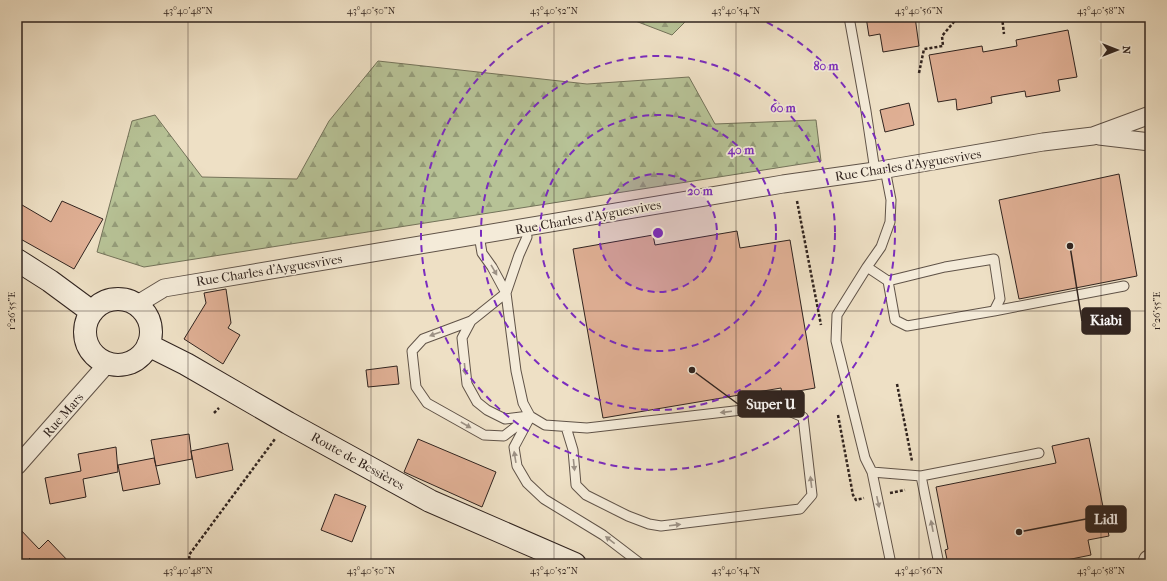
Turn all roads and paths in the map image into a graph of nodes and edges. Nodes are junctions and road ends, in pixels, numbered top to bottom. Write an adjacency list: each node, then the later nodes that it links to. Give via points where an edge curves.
1 (849, 17): 9 (lane, via 866,111)
2 (958, 17): 5 (path, via 942,36 944,46 924,49)
3 (1002, 17): 4 (path)
4 (1004, 34)
5 (920, 73)
6 (1150, 115): 7 (street, Rue Charles d'Ayguesvives)
7 (1093, 136): 8 (street, Rue Charles d'Ayguesvives); 9 (street, Rue Charles d'Ayguesvives)
8 (1150, 142)
9 (880, 170): 10 (street, Rue Charles d'Ayguesvives); 13 (lane, via 891,200 890,222 881,247)
10 (525, 227): 11 (street, Rue Charles d'Ayguesvives); 16 (lane, via 527,237)
11 (479, 235): 16 (lane, one-way to 16, via 482,253); 17 (street, Rue Charles d'Ayguesvives, via 164,288)
12 (17, 260): 19 (main road)
13 (867, 267): 14 (lane); 28 (lane, via 837,315 836,341 865,458)
14 (888, 281): 18 (lane, via 896,320 907,326); 18 (lane, via 945,267 994,259 1000,299)
15 (1124, 286): 18 (lane)
16 (506, 293): 20 (lane); 23 (lane, via 516,371 523,403)
17 (136, 305): 19 (main road, via 118,299 100,304); 21 (main road, via 146,316 150,327)
18 (994, 311)
19 (92, 312): 22 (main road, via 86,322 85,334 90,350)
20 (472, 321): 23 (lane, one-way to 23, via 462,338 467,384 477,402 505,419); 23 (lane, one-way to 23, via 423,339 412,351 416,387 427,403 484,435 504,436)
21 (148, 345): 22 (main road, via 142,355 133,362); 24 (main road, Route de Bessières)
22 (107, 364): 27 (street, Rue Mars)
23 (530, 416): 25 (lane, via 545,425); 32 (lane, one-way to 23, via 603,535 544,499 527,483 516,466 514,447)
24 (288, 423): 30 (path, via 189,555); 31 (main road, Route de Bessières, via 430,501)
25 (566, 427): 25 (lane, one-way to 25, via 573,450 576,485 586,495 649,524 661,526 800,509 812,494 803,418 778,406 587,428)
26 (1039, 454): 29 (lane)
27 (17, 466)
28 (872, 472): 29 (lane); 33 (lane, one-way to 33)
29 (921, 476): 34 (lane, one-way to 29)
30 (190, 564)
31 (575, 564)
32 (641, 564)
33 (891, 564)
34 (939, 564)

